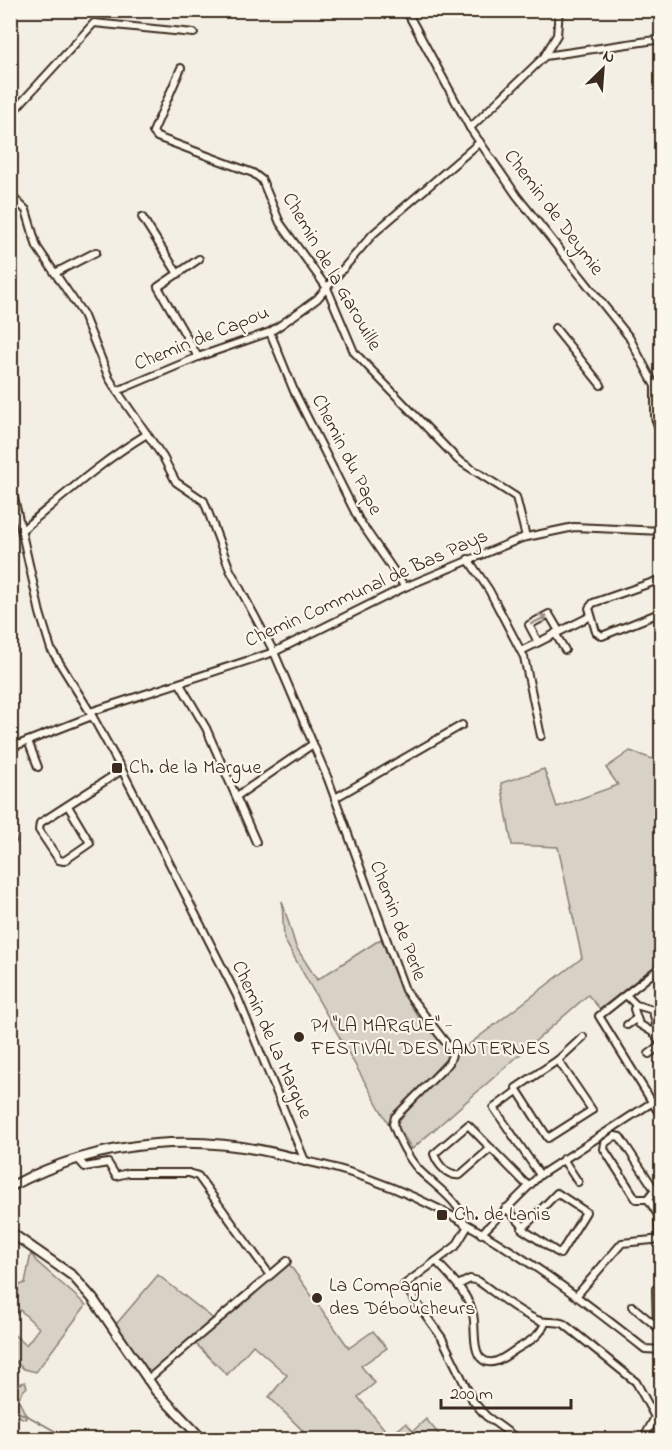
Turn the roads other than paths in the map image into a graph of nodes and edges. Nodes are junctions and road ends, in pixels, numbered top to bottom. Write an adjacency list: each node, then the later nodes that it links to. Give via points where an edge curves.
1 (406, 10): 8 (street, Chemin de Deymie)
2 (559, 10): 5 (street, via 557,35)
3 (194, 33): 7 (street, via 94,23)
4 (662, 39): 5 (street)
5 (545, 56): 8 (street)
6 (181, 68): 16 (street, Chemin de la Garouille, via 153,132 262,180 280,223)
7 (10, 115)
8 (470, 128): 9 (street, Chemin de Deymie)
9 (480, 142): 16 (street, Chemin de Capou, via 373,234); 23 (street, Chemin de Deymie, via 517,196 629,337 655,386 655,418)
10 (10, 195): 14 (street, Chemin de Perle, via 26,210 37,247)
11 (142, 217): 15 (street)
12 (96, 252): 14 (street)
13 (200, 259): 15 (street)
14 (55, 273): 21 (street, Chemin de Perle, via 82,314)
15 (178, 274): 19 (street, via 158,287)
16 (327, 288): 18 (street, Chemin de Capou); 29 (street, Chemin de la Garouille, via 354,352 458,460 516,497)
17 (555, 328): 20 (street)
18 (270, 332): 19 (street, Chemin de Capou); 32 (street, Chemin du Pape, via 294,391 359,520)
19 (198, 357): 21 (street, Chemin de Capou)
20 (601, 385)
21 (117, 391): 22 (street, Chemin de Perle)
22 (147, 434): 27 (street, via 99,465); 39 (street, Chemin de Perle, via 176,482 204,501 230,570)
23 (662, 436)
24 (10, 480): 26 (street, Chemin de La Margue)
25 (10, 508): 26 (street)
26 (18, 509): 27 (street, Chemin de La Margue)
27 (22, 530): 41 (street, Chemin de La Margue, via 51,649)
28 (662, 531): 29 (street, Chemin Communal de Bas Pays, via 574,526)
29 (526, 537): 30 (street, Chemin Communal de Bas Pays)
30 (468, 559): 32 (street, Chemin Communal de Bas Pays); 38 (street, via 489,590)
31 (662, 579): 34 (street, via 590,604)
32 (405, 587): 39 (street, Chemin Communal de Bas Pays)
33 (662, 612): 34 (street, via 602,636 596,632)
34 (591, 616): 35 (street)
35 (557, 632): 36 (street); 36 (street, one-way to 35, via 529,625 549,614); 37 (street)
36 (538, 642): 38 (street)
37 (565, 650)
38 (520, 651): 43 (street)
39 (274, 652): 40 (street, Chemin Communal de Bas Pays); 45 (street, Chemin de Perle)
40 (180, 684): 41 (street, Chemin Communal de Bas Pays); 49 (street)
41 (91, 714): 44 (street, Chemin Communal de Bas Pays); 48 (street, Chemin de La Margue)
42 (462, 725): 50 (street)
43 (541, 736)
44 (28, 741): 46 (street, Chemin Communal de Bas Pays); 47 (street)
45 (314, 744): 49 (street); 50 (street, Chemin de Perle)
46 (10, 748)
47 (38, 767)
48 (122, 770): 51 (street); 74 (street, Chemin de La Margue, via 246,1015)
49 (237, 796): 52 (street)
50 (335, 798): 81 (street, Chemin de Perle, via 405,990 453,1052 449,1063 395,1117 393,1124 413,1162 451,1200)
51 (68, 806): 51 (street, via 90,843 64,861 59,860 39,830 40,822)
52 (256, 842)
53 (662, 966): 54 (street)
54 (626, 995): 55 (street); 67 (street, via 599,1016)
55 (636, 1005): 57 (street, via 652,1010); 58 (street)
56 (662, 1010): 57 (street)
57 (654, 1015): 60 (street)
58 (636, 1019): 59 (street); 60 (street)
59 (627, 1025)
60 (654, 1033): 62 (street)
61 (583, 1037): 64 (street)
62 (661, 1045): 63 (street)
63 (649, 1054)
64 (558, 1060): 65 (street); 65 (street, via 592,1110 548,1138)
65 (516, 1091): 75 (street, via 494,1108)
66 (662, 1096): 67 (street)
67 (652, 1101): 68 (street); 69 (street)
68 (662, 1118)
69 (604, 1133): 70 (street); 73 (street)
70 (609, 1140): 79 (street, via 604,1149 636,1199); 79 (street, via 620,1137 635,1159 654,1190)
71 (491, 1148): 71 (street, via 465,1125 434,1154 454,1176); 77 (street)
72 (78, 1159): 74 (main road, via 135,1145 189,1142 243,1146); 78 (main road); 88 (street, via 85,1167 108,1163 116,1176 198,1176)
73 (563, 1159): 75 (street); 76 (street)
74 (305, 1161): 81 (street, via 359,1175)
75 (540, 1175): 77 (street)
76 (578, 1182)
77 (529, 1186): 80 (street)
78 (10, 1187)
79 (648, 1199): 85 (street, via 658,1215)
80 (506, 1208): 82 (street); 84 (street)
81 (466, 1225): 84 (street); 87 (street, via 461,1240)
82 (524, 1227): 82 (street, via 556,1193 586,1212 560,1254)
83 (10, 1232): 96 (main road, via 73,1276)
84 (481, 1234): 91 (street)
85 (660, 1239): 91 (street, via 622,1243)
86 (287, 1261): 88 (street)
87 (436, 1261): 89 (street); 100 (street, via 404,1285 442,1338 473,1401 486,1416)
88 (269, 1274): 96 (street)
89 (458, 1285): 93 (street, via 470,1279 478,1281); 93 (street, via 472,1311 481,1359 500,1360 542,1333)
90 (662, 1287): 94 (street, via 656,1289)
91 (577, 1295): 95 (street, via 645,1349)
92 (632, 1306): 94 (street)
93 (545, 1323): 97 (street, via 564,1324 636,1382)
94 (659, 1329)
95 (662, 1350)
96 (147, 1380): 99 (main road)
97 (655, 1417): 98 (street); 101 (street)
98 (662, 1420)
99 (203, 1440)
100 (519, 1440)
101 (643, 1440)

